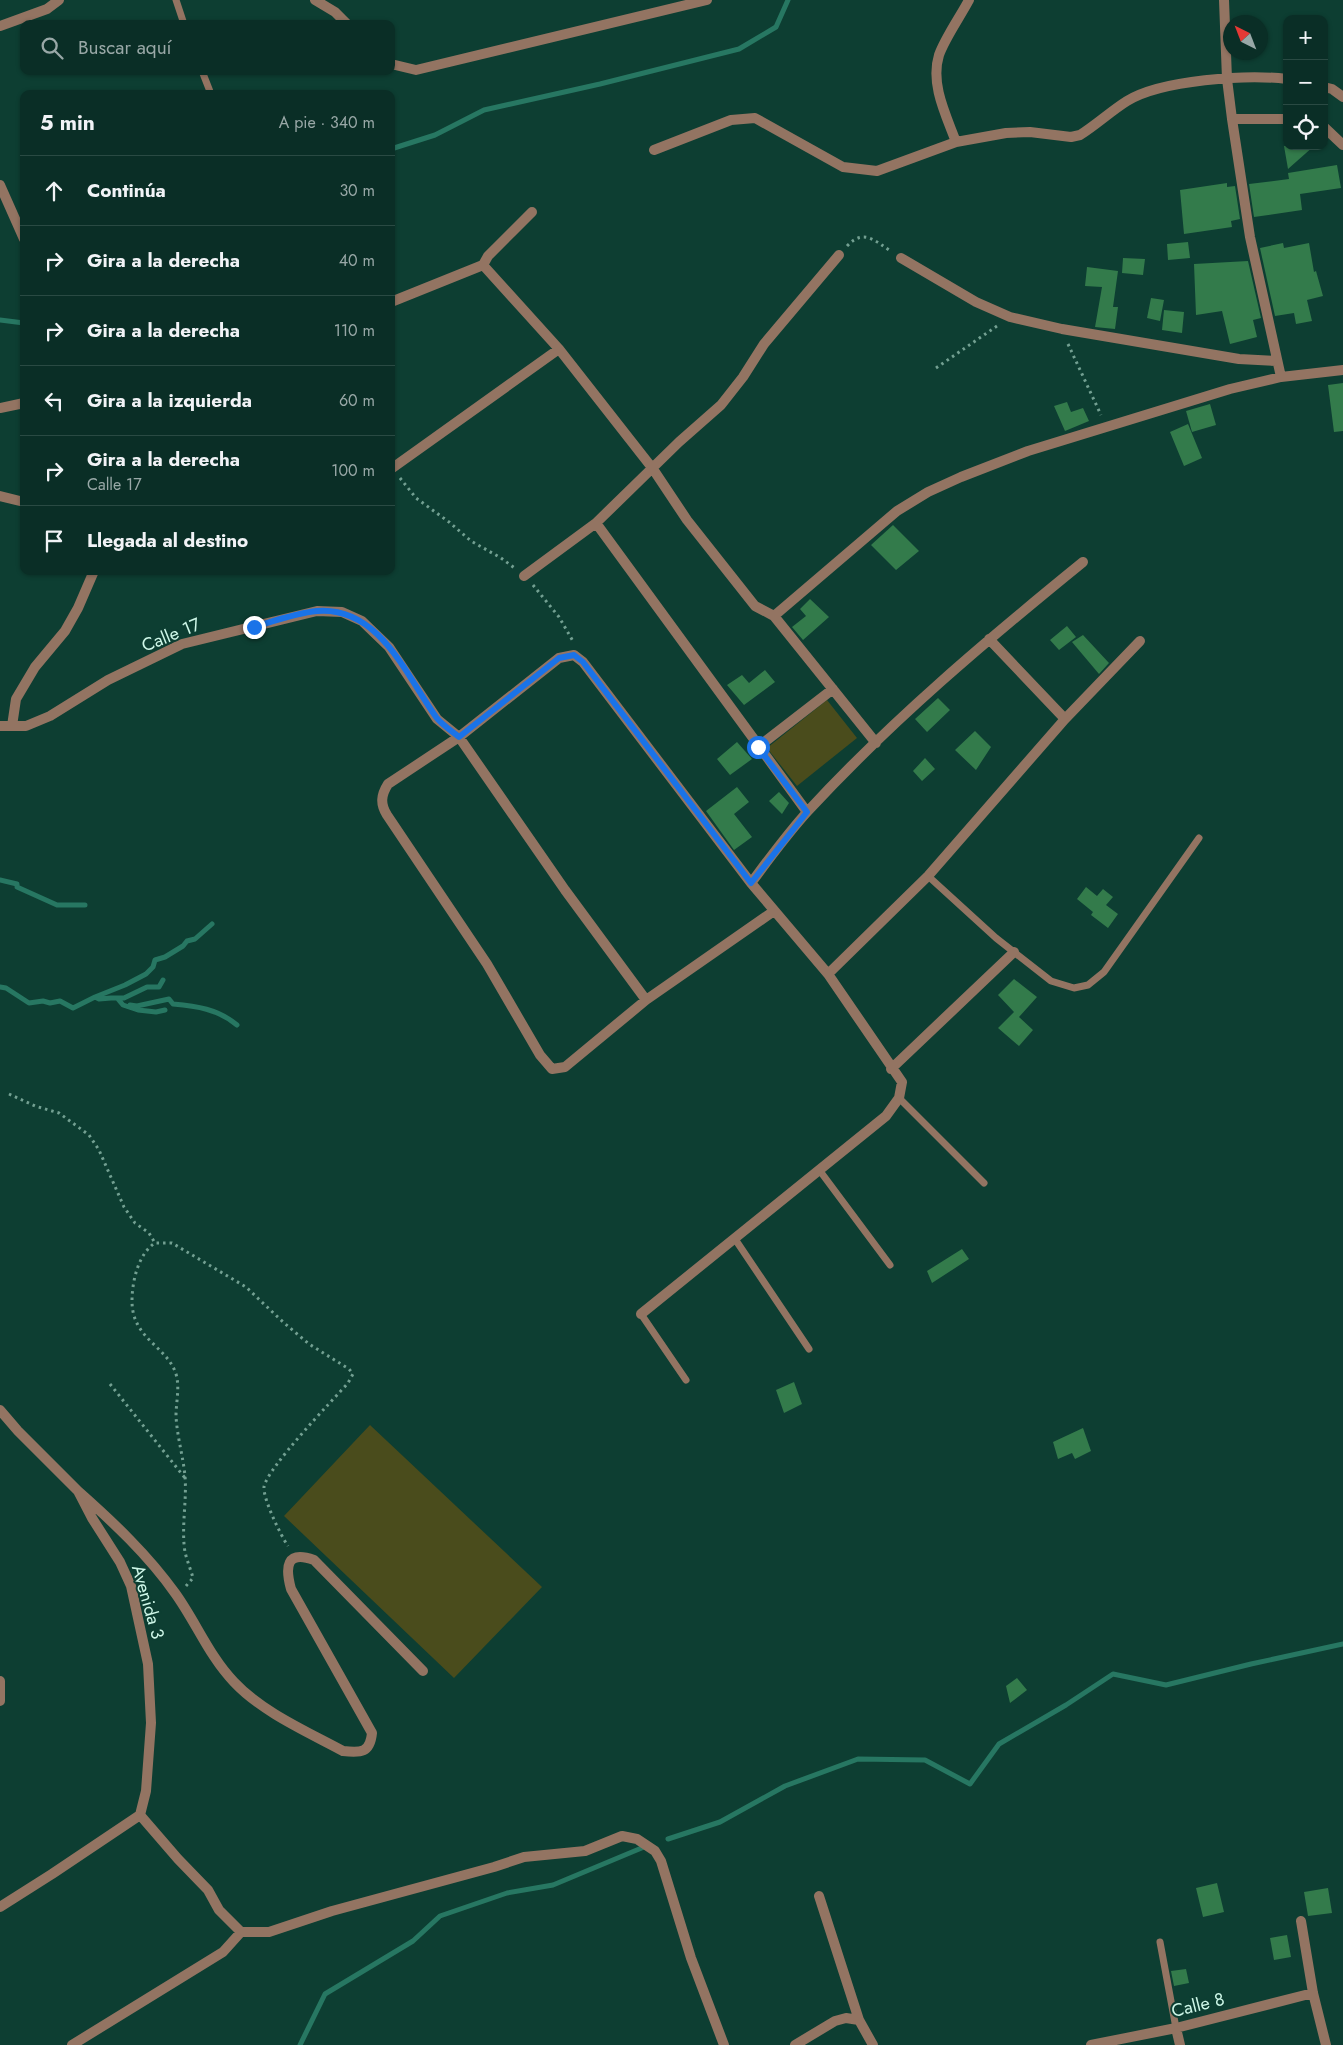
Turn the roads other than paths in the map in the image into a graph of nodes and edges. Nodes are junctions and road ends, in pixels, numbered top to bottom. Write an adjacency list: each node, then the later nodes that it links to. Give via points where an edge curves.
1 (59, 0): 9 (street, via 47,9)
2 (176, 0): 7 (lane)
3 (315, 0): 8 (street)
4 (706, 0): 10 (street, via 416,70)
5 (969, 0): 20 (street, via 940,54 937,66 940,95)
6 (1224, 0): 12 (street)
7 (183, 20)
8 (343, 20)
9 (0, 26)
10 (395, 65)
11 (204, 75): 15 (lane)
12 (1227, 79): 13 (street); 17 (street); 20 (street, via 1159,88 1128,100 1080,135 1006,133)
13 (1283, 79)
14 (1328, 88): 16 (street)
15 (209, 90)
16 (1343, 97)
17 (1232, 119): 18 (street); 31 (street, via 1250,237)
18 (1283, 119)
19 (1328, 131): 21 (street)
20 (956, 142): 22 (street, via 877,171 844,168 755,118 731,120)
21 (1343, 145)
22 (654, 150)
23 (0, 185): 25 (street)
24 (532, 212): 28 (street)
25 (20, 230)
26 (839, 255): 37 (street, via 764,344 721,405)
27 (901, 258): 31 (street, via 976,302 1010,317 1062,330)
28 (483, 265): 29 (street); 30 (street)
29 (395, 300)
30 (559, 349): 36 (street); 37 (street)
31 (1276, 361): 33 (street)
32 (1343, 370): 33 (street)
33 (1281, 376): 44 (street, via 1187,401 1028,451 928,492 897,511)
34 (20, 404): 35 (street)
35 (0, 408)
36 (395, 466)
37 (652, 469): 40 (street); 44 (street, via 687,520 755,606)
38 (0, 496): 39 (street)
39 (20, 501)
40 (596, 523): 43 (street); 53 (street)
41 (1083, 562): 45 (street)
42 (92, 575): 50 (street, via 65,631 35,667 16,699)
43 (524, 576)
44 (774, 616): 47 (street)
45 (989, 639): 48 (street); 52 (street)
46 (1140, 642): 48 (street)
47 (833, 689): 52 (street); 53 (street)
48 (1065, 719): 56 (street)
49 (0, 726): 50 (street, Calle 17)
50 (12, 726): 51 (street, Calle 17, via 26,726 50,716 108,680 182,644 317,611 342,612 362,621 389,647 437,719)
51 (459, 737): 57 (street, via 559,658 574,655 583,662); 61 (street, Calle 17); 61 (street, via 388,784 383,795 383,809 487,964 540,1055 552,1069 565,1067)
52 (876, 743): 54 (street)
53 (758, 747): 54 (street)
54 (807, 812): 57 (street)
55 (1199, 838): 59 (lane, via 1104,972 1088,986 1074,988 1051,982)
56 (928, 876): 59 (lane); 60 (street)
57 (751, 883): 58 (street)
58 (774, 911): 60 (street); 61 (street)
59 (1014, 952): 62 (street)
60 (828, 974): 62 (street)
61 (646, 1000)
62 (891, 1069): 63 (street, via 902,1082)
63 (899, 1098): 64 (street, via 886,1116); 65 (lane)
64 (820, 1171): 66 (street); 67 (lane)
65 (984, 1183)
66 (736, 1239): 68 (street); 69 (lane)
67 (890, 1265)
68 (641, 1314): 70 (lane)
69 (809, 1350)
70 (686, 1380)
71 (0, 1410): 72 (street, Avenida 3)
72 (78, 1491): 73 (street, via 157,1570 234,1683 258,1703 343,1751 358,1753 366,1749 372,1733 290,1589 286,1572 290,1562 303,1556 314,1560); 76 (street, Avenida 3, via 131,1586 148,1664 149,1762)
73 (423, 1671)
74 (0, 1681): 75 (street)
75 (0, 1701)
76 (140, 1815): 78 (street); 80 (street)
77 (818, 1896): 83 (street)
78 (0, 1907)
79 (1301, 1921): 82 (street)
80 (241, 1932): 85 (street, via 223,1952); 86 (street, via 269,1932 524,1856 585,1851 622,1836 637,1839 655,1851 661,1860 691,1958)
81 (1160, 1942): 84 (lane)
82 (1313, 1993): 84 (street, Calle 8); 91 (street)
83 (859, 2020): 87 (street, via 846,2018 834,2021); 88 (street)
84 (1176, 2028): 89 (street, Calle 8); 90 (street)
85 (72, 2045)
86 (724, 2045)
87 (795, 2045)
88 (873, 2045)
89 (1091, 2045)
90 (1180, 2045)
91 (1326, 2045)

